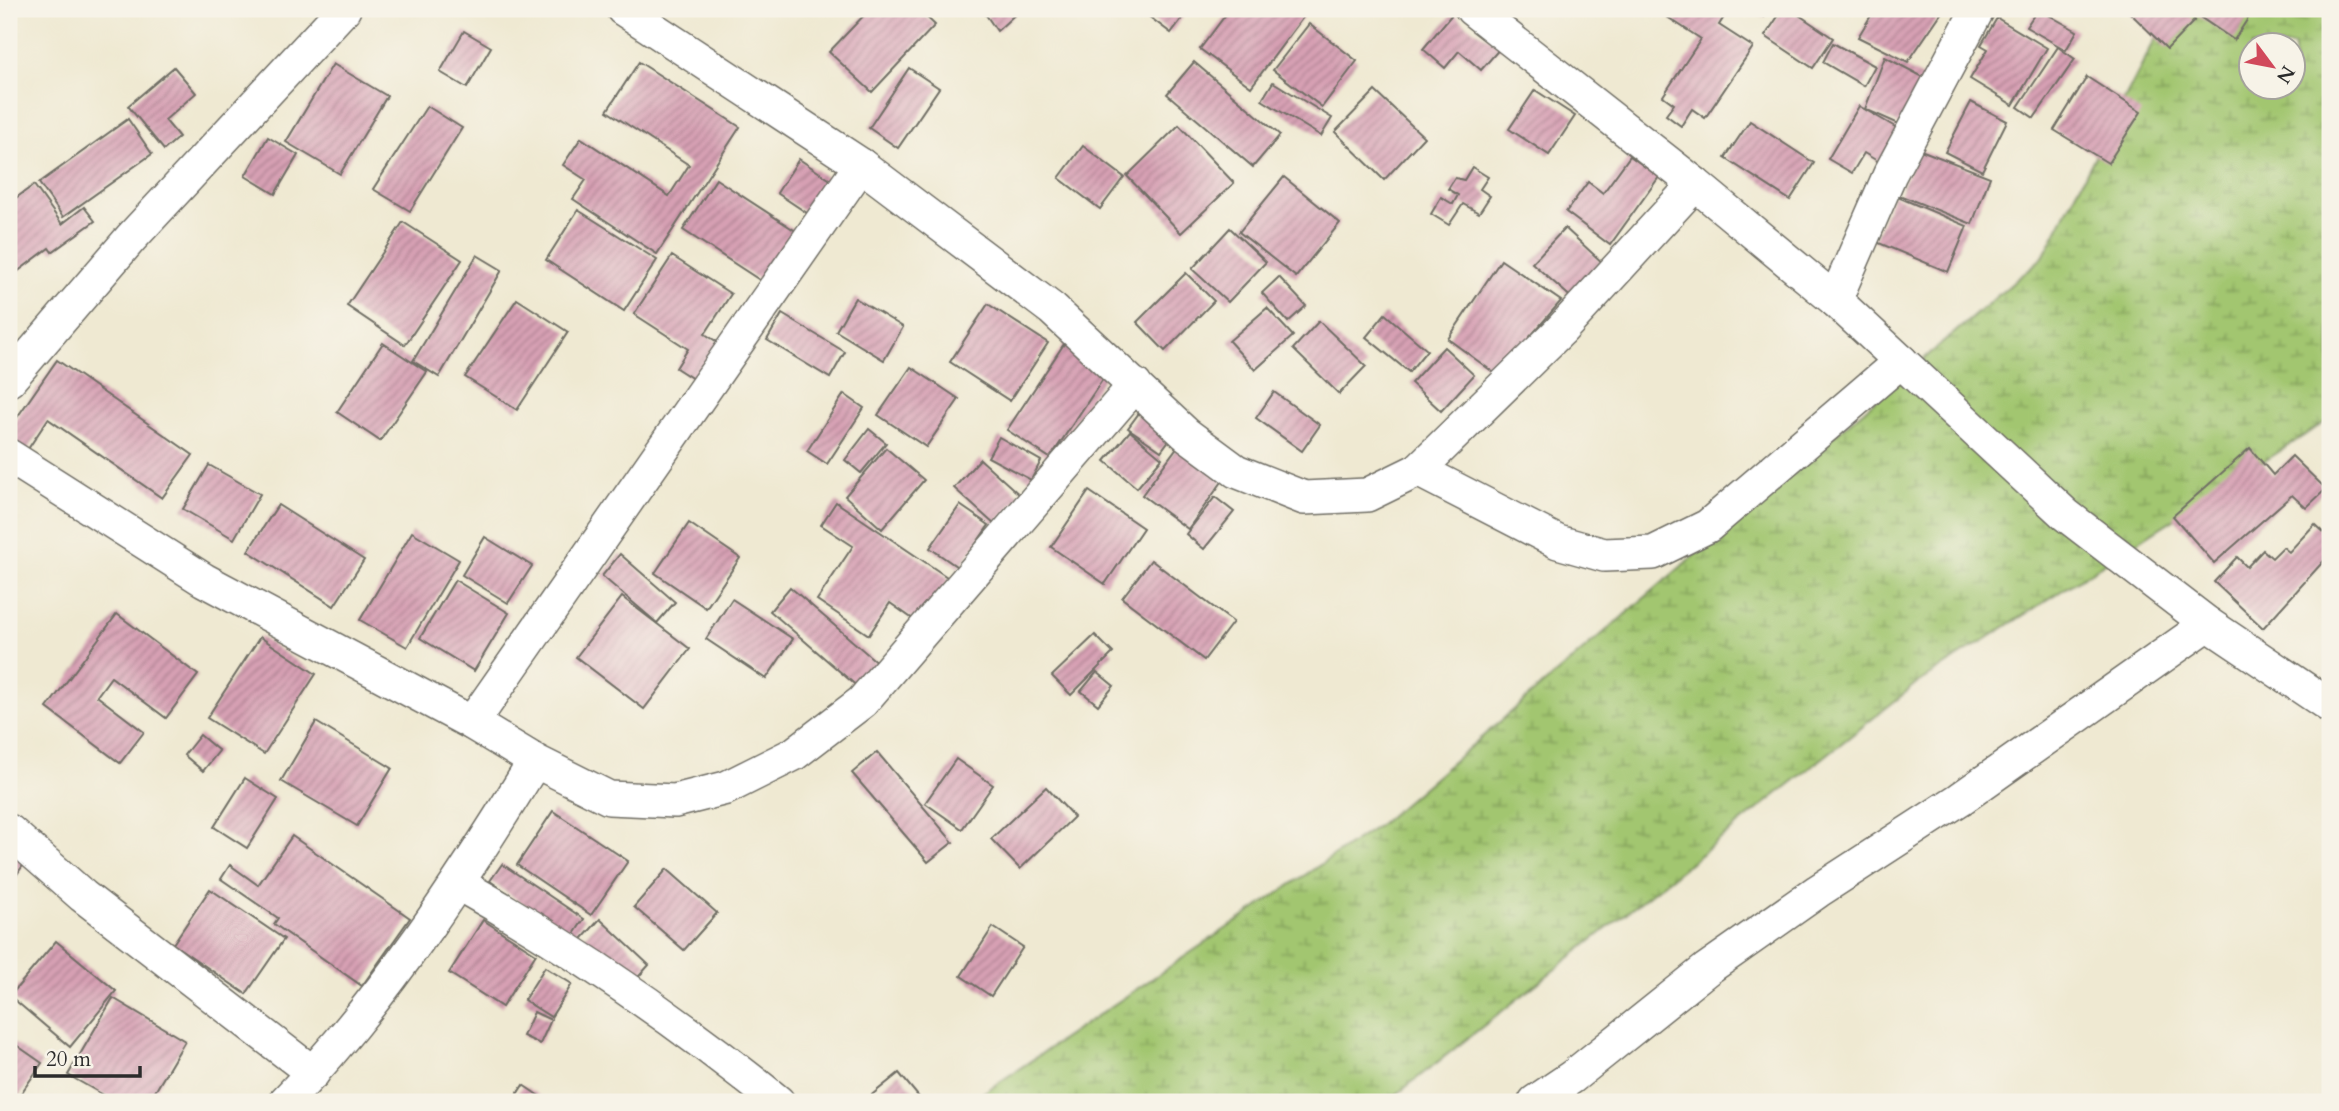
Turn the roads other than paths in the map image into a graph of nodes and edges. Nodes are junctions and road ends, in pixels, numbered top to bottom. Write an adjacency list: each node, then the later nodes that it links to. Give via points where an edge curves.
1 (344, 9): 9 (street, via 131,239)
2 (623, 9): 5 (street)
3 (1472, 9): 6 (street)
4 (1978, 9): 7 (street, via 1890,174)
5 (862, 165): 10 (street, via 1052,309); 15 (street)
6 (1695, 184): 7 (street); 12 (street, via 1560,331)
7 (1835, 300): 8 (street)
8 (1901, 361): 12 (street, via 1708,526 1654,553 1604,555 1558,542); 13 (street, via 2066,514)
9 (9, 380)
10 (1135, 385): 12 (street, via 1186,434 1236,471 1304,498 1367,495); 16 (street, via 862,702 794,754 726,788 674,801 609,798)
11 (9, 456): 15 (street, via 204,580)
12 (1418, 470)
13 (2208, 624): 14 (street); 22 (street, via 1707,969)
14 (2330, 706)
15 (472, 723): 16 (street)
16 (535, 761): 18 (street)
17 (9, 831): 19 (street, via 83,896)
18 (459, 884): 19 (street, via 407,958); 21 (street, via 549,935 680,1024)
19 (313, 1073): 20 (street)
20 (285, 1102)
21 (778, 1102)
22 (1535, 1102)

